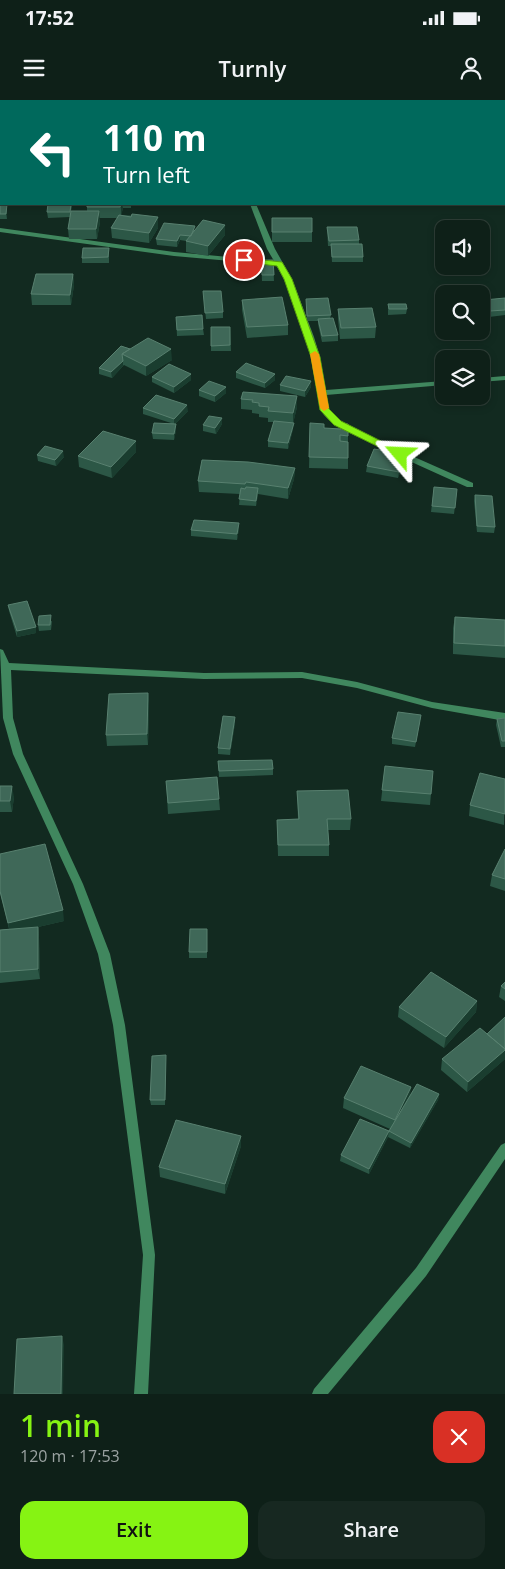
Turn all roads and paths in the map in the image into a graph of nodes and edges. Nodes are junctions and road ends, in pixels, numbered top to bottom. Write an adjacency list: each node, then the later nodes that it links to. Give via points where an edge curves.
1 (254, 205): 3 (street, via 271,249)
2 (0, 230): 3 (street, via 174,254)
3 (280, 263): 7 (street, via 310,337)
4 (505, 378): 5 (street)
5 (490, 379)
6 (435, 384): 7 (street)
7 (321, 393): 8 (street, via 325,410 337,423)
8 (470, 484)
9 (0, 652): 10 (street)
10 (6, 666): 11 (street, via 204,676 302,675 357,685 432,705); 13 (street, via 8,718 18,754 78,884 104,954 119,1025 149,1255)
11 (505, 717)
12 (505, 1149): 14 (street, via 421,1272)
13 (141, 1394)
14 (319, 1394)

